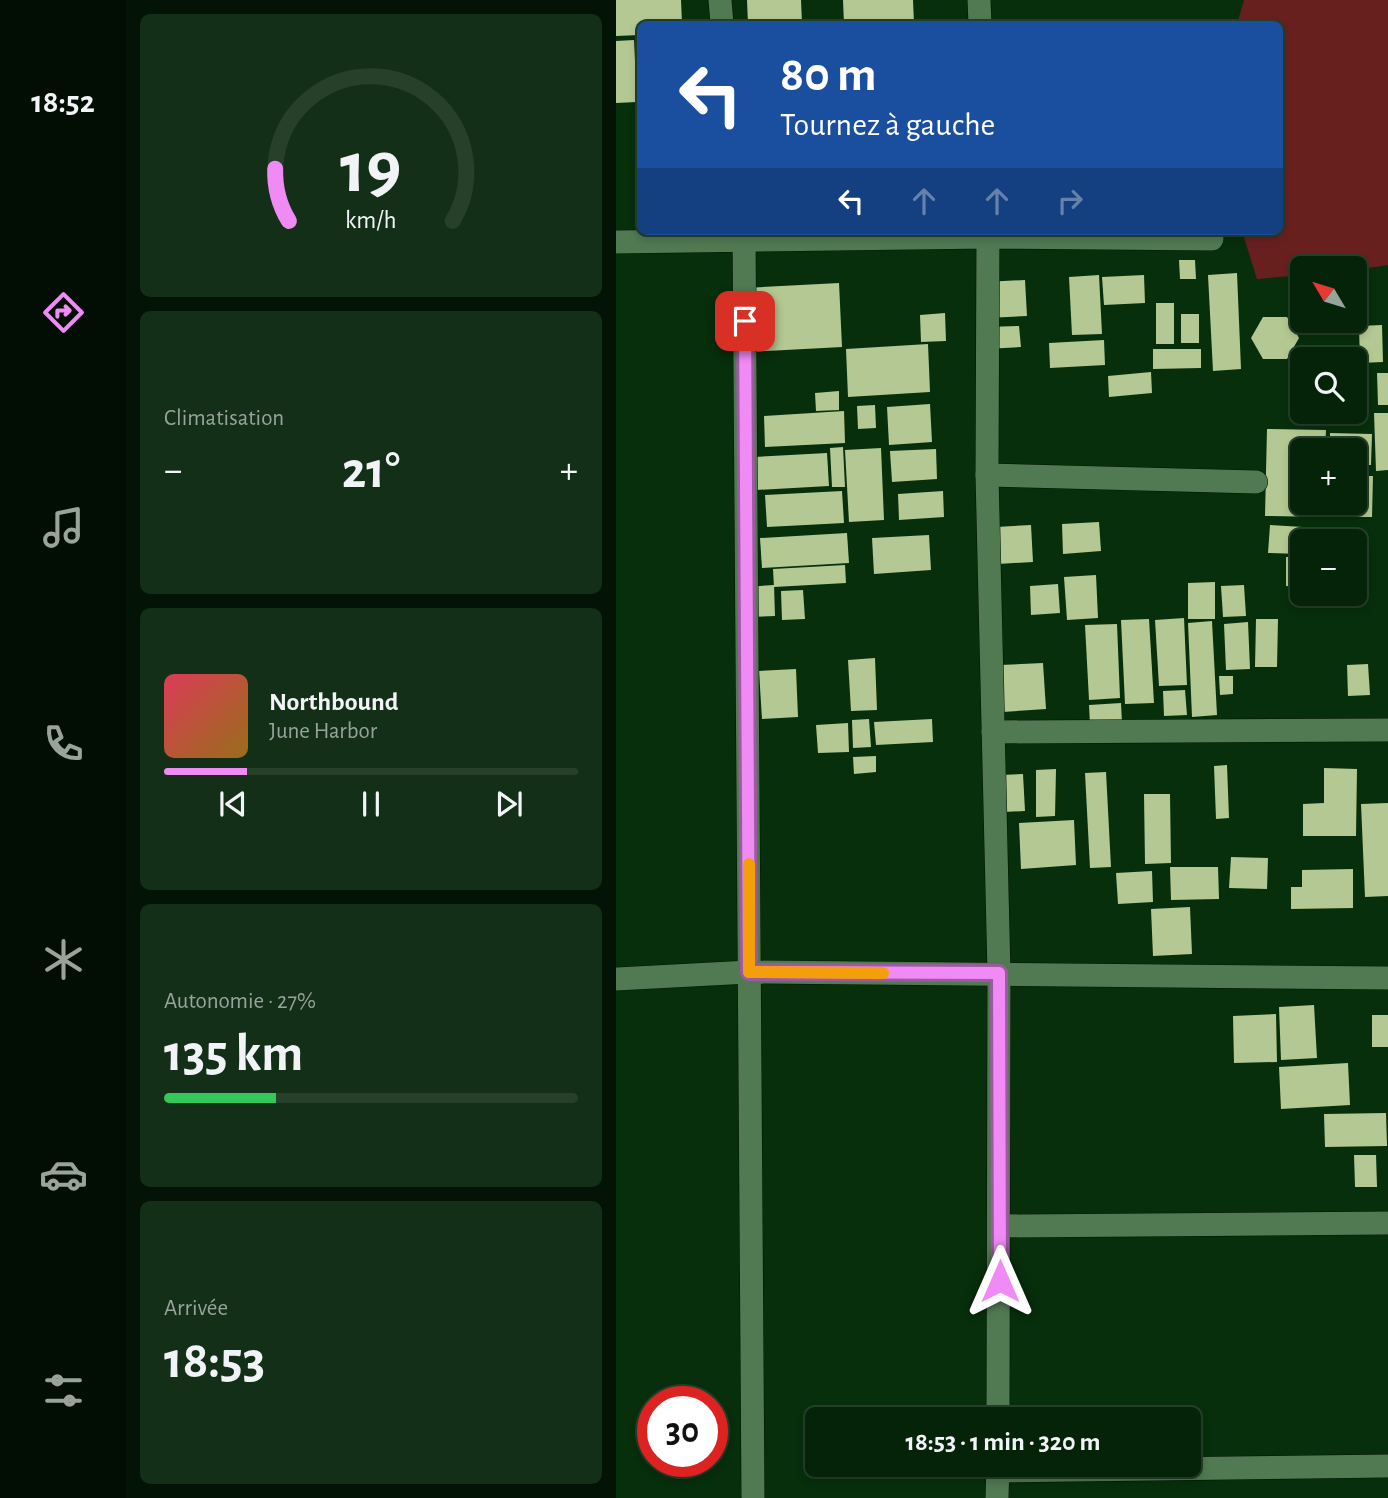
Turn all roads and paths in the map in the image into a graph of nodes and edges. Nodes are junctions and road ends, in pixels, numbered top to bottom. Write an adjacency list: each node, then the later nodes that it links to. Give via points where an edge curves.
1 (720, 0): 3 (street)
2 (979, 0): 4 (street)
3 (722, 21)
4 (980, 21)
5 (744, 235): 9 (street); 14 (street)
6 (988, 235): 10 (street)
7 (1033, 235): 8 (street)
8 (1212, 239)
9 (616, 242)
10 (987, 475): 11 (street); 13 (street)
11 (1256, 482)
12 (1388, 730): 13 (street)
13 (993, 732): 15 (street)
14 (749, 972): 15 (street); 17 (street); 24 (street)
15 (999, 973): 16 (street); 19 (street)
16 (1388, 978)
17 (616, 979)
18 (1388, 1223): 19 (street)
19 (1000, 1226): 20 (street)
20 (998, 1407)
21 (1388, 1466): 22 (street)
22 (1201, 1467)
23 (998, 1477): 25 (street)
24 (753, 1498)
25 (998, 1498)

